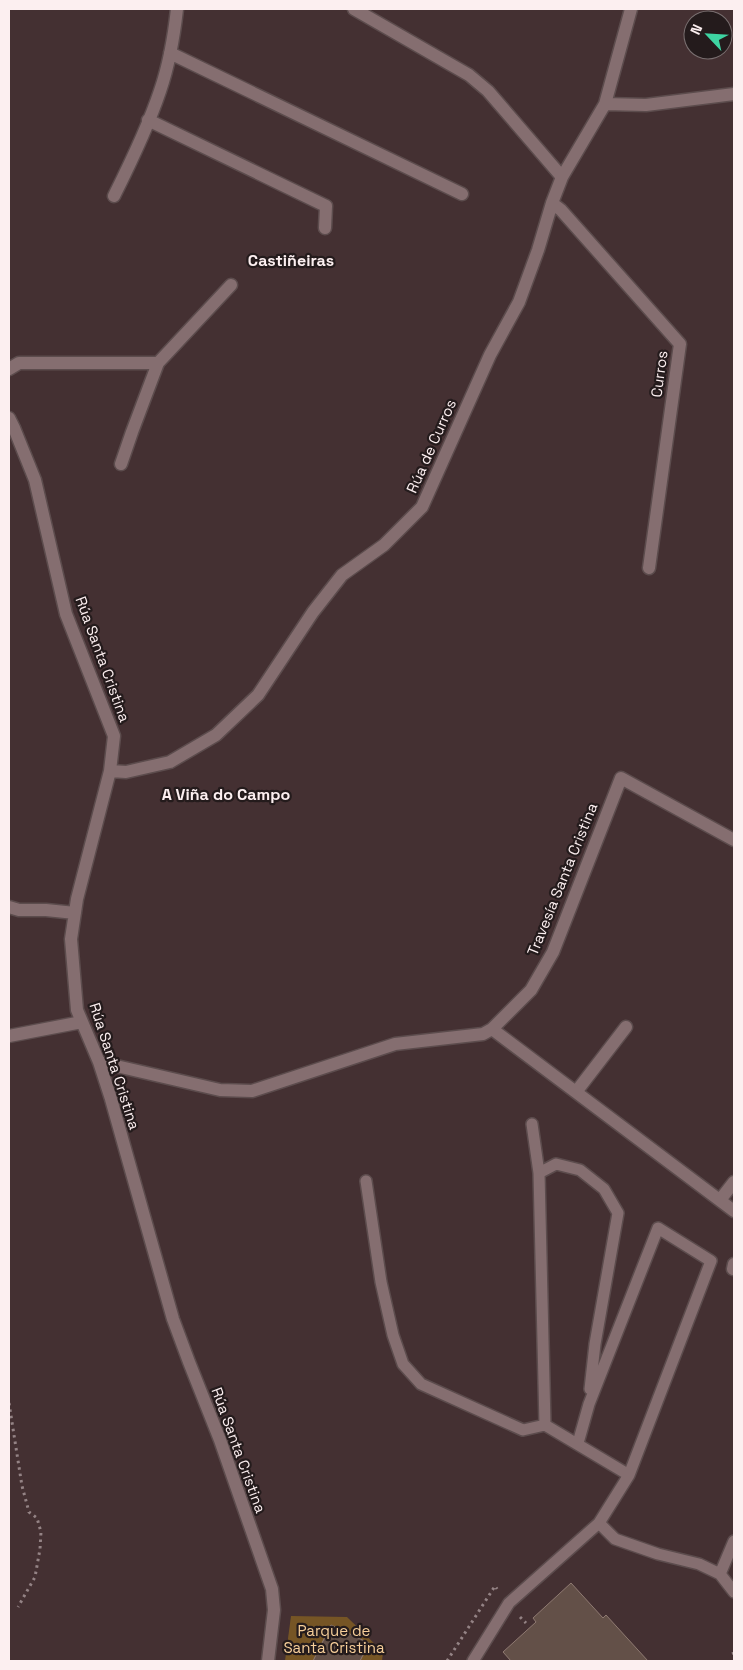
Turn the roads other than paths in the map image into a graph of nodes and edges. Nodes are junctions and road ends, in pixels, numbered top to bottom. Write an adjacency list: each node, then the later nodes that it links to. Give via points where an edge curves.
1 (177, 9): 4 (street)
2 (354, 9): 8 (street, via 454,67 488,91)
3 (631, 9): 6 (street, Rúa de Curros)
4 (170, 53): 7 (street); 9 (street)
5 (734, 94): 6 (street, via 646,105)
6 (605, 104): 8 (street, Rúa de Curros)
7 (148, 120): 10 (street); 12 (street, via 326,206)
8 (562, 177): 11 (street, Rúa de Curros)
9 (462, 194)
10 (114, 196)
11 (552, 203): 18 (street, Curros, via 680,344); 19 (street, Rúa de Curros, via 518,302 490,355 422,506 384,545 342,575 313,612 258,695 216,735 170,762 126,772)
12 (325, 228)
13 (231, 285): 14 (street)
14 (158, 363): 15 (street, via 19,362); 17 (street)
15 (9, 369)
16 (9, 418): 19 (street, Rúa Santa Cristina, via 35,480 66,614 114,736)
17 (121, 464)
18 (649, 568)
19 (110, 771): 22 (street, Rúa Santa Cristina)
20 (734, 840): 25 (street, Travesía Santa Cristina, via 621,778 553,952 532,990)
21 (9, 907): 22 (street)
22 (75, 913): 23 (street, Rúa Santa Cristina, via 71,939 77,1010)
23 (82, 1022): 26 (street); 27 (street, Rúa Santa Cristina)
24 (626, 1027): 28 (street)
25 (492, 1030): 27 (street, via 483,1034 395,1044 252,1091 220,1090); 28 (street)
26 (9, 1036)
27 (99, 1062): 44 (street, Rúa Santa Cristina, via 173,1319 272,1589 274,1610)
28 (576, 1092): 33 (street)
29 (532, 1124): 30 (lane)
30 (539, 1173): 35 (lane, via 556,1164 580,1170 604,1189 618,1213 594,1344); 36 (lane)
31 (366, 1181): 36 (lane, via 381,1282 403,1364 421,1384 523,1430)
32 (734, 1182): 33 (street)
33 (720, 1200): 34 (street)
34 (734, 1211)
35 (589, 1404): 37 (lane); 38 (lane, via 658,1228 711,1261)
36 (545, 1425): 37 (lane)
37 (578, 1443): 38 (lane)
38 (628, 1475): 39 (lane)
39 (599, 1523): 41 (lane, via 615,1539 699,1564); 43 (lane, via 509,1603)
40 (734, 1541): 41 (lane)
41 (720, 1574): 42 (lane)
42 (734, 1592)
43 (475, 1660)
44 (268, 1661)

